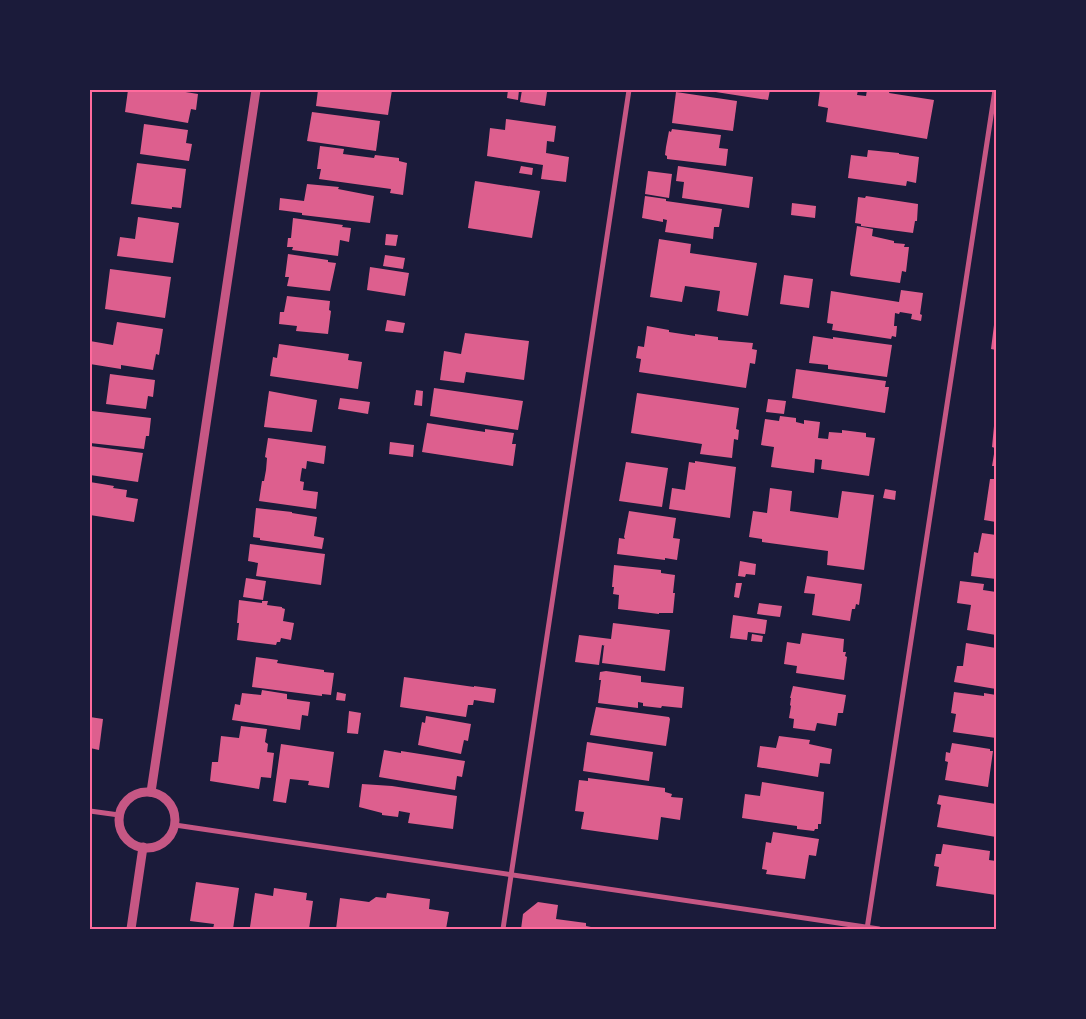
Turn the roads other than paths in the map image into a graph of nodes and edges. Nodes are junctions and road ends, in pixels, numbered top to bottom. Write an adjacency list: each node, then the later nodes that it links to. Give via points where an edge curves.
1 (256, 90): 4 (street)
2 (629, 90): 9 (street)
3 (995, 90): 10 (street)
4 (151, 792): 6 (street, via 134,794 121,807); 7 (street, via 167,800 175,816)
5 (90, 811): 6 (street)
6 (119, 815): 8 (street, via 121,833 134,845)
7 (175, 825): 8 (street, via 160,845); 9 (street)
8 (143, 848): 11 (street)
9 (512, 875): 10 (street); 12 (street)
10 (867, 928): 13 (street)
11 (131, 929)
12 (503, 929)
13 (879, 929)

